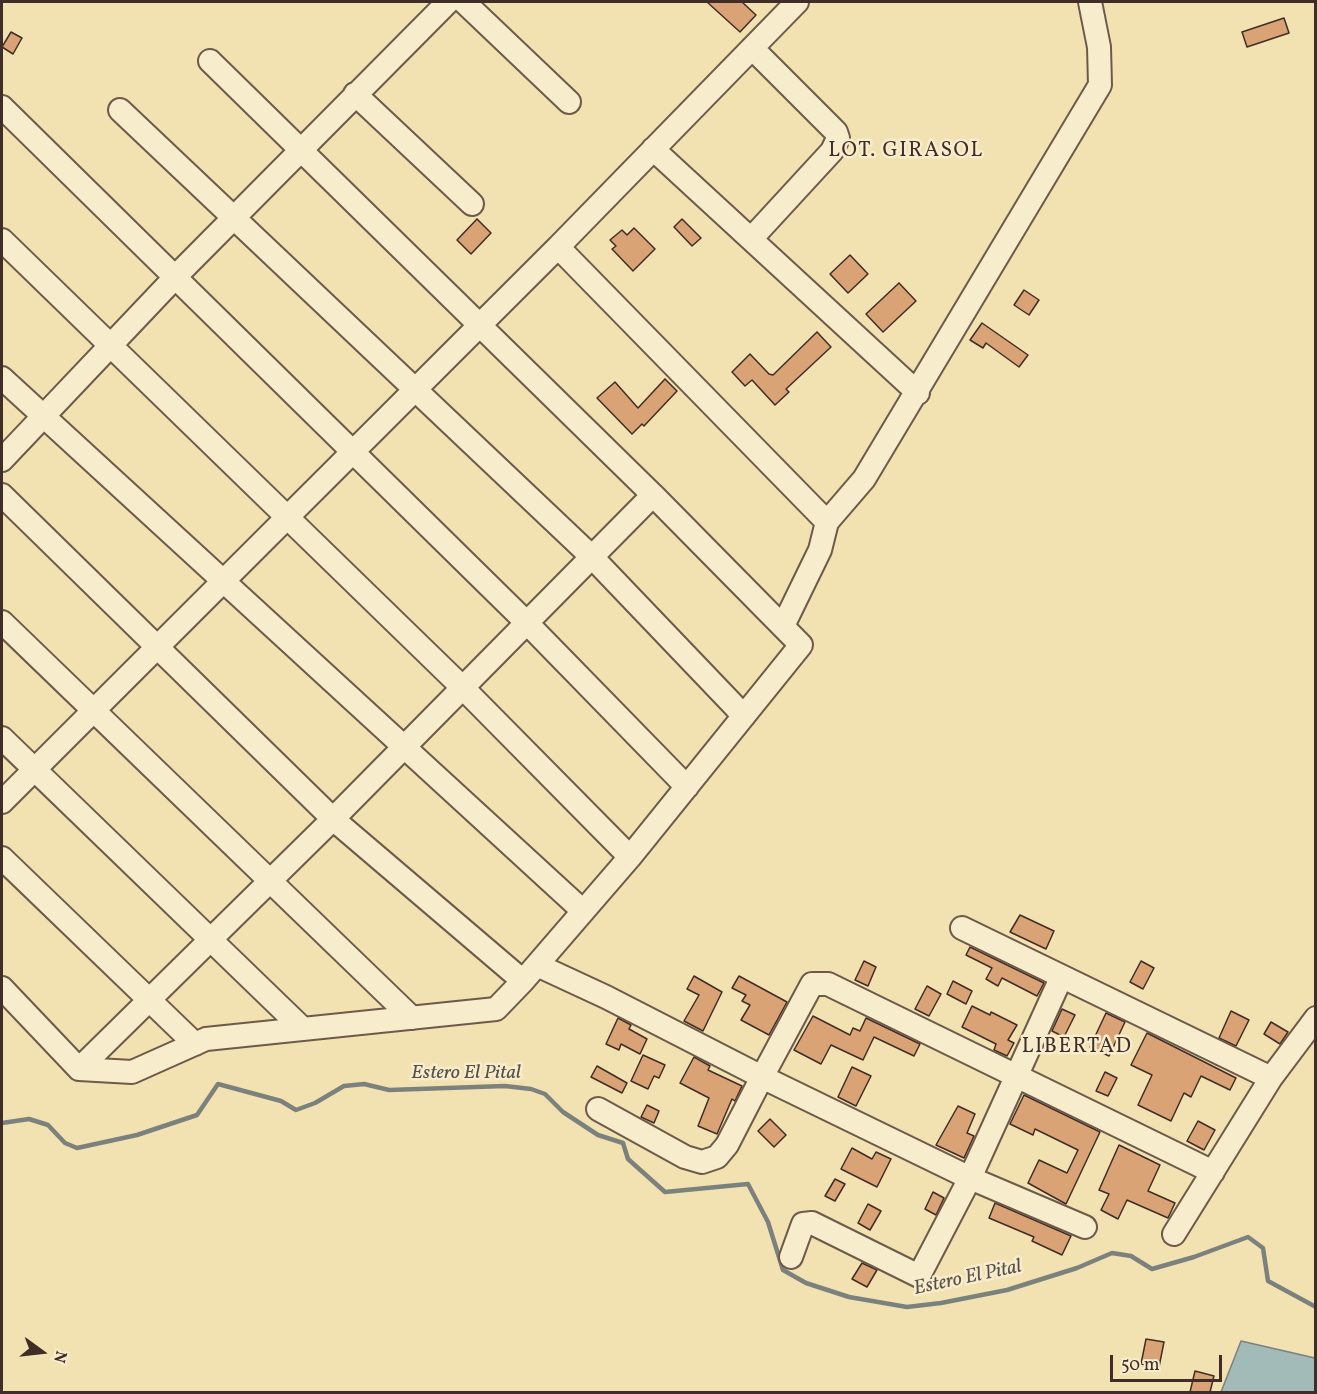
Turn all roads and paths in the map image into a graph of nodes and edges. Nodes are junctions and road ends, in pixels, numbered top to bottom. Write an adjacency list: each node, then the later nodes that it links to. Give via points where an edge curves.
1 (448, 2): 7 (street)
2 (464, 2): 8 (street)
3 (797, 2): 5 (street)
4 (1090, 2): 23 (street, via 1101,85)
5 (752, 48): 11 (street); 15 (street, via 838,138 832,151)
6 (210, 61): 12 (street)
7 (356, 94): 12 (street); 13 (street)
8 (569, 102)
9 (2, 107): 18 (street)
10 (120, 110): 14 (street)
11 (652, 149): 15 (street); 17 (street)
12 (300, 150): 14 (street); 19 (street)
13 (472, 204)
14 (232, 219): 18 (street); 22 (street)
15 (751, 239): 23 (street)
16 (2, 240): 20 (street)
17 (558, 247): 19 (street); 30 (street)
18 (175, 277): 20 (street); 25 (street)
19 (479, 327): 22 (street); 28 (street)
20 (110, 346): 24 (street); 29 (street)
21 (2, 378): 24 (street)
22 (415, 390): 25 (street); 31 (street)
23 (918, 393): 30 (street, via 864,479)
24 (43, 416): 26 (street); 32 (street)
25 (354, 452): 29 (street); 34 (street)
26 (2, 460)
27 (2, 495): 36 (street)
28 (653, 495): 31 (street); 35 (street)
29 (287, 519): 32 (street); 37 (street)
30 (827, 522): 35 (street, via 820,550)
31 (592, 557): 34 (street); 39 (street)
32 (225, 581): 36 (street); 41 (street)
33 (2, 622): 38 (street)
34 (527, 623): 37 (street); 43 (street)
35 (783, 626): 39 (street, via 801,645)
36 (158, 648): 38 (street); 45 (street)
37 (463, 688): 41 (street); 46 (street)
38 (94, 712): 42 (street); 48 (street)
39 (744, 716): 43 (street)
40 (2, 738): 42 (street)
41 (405, 746): 45 (street); 49 (street)
42 (35, 770): 44 (street); 51 (street)
43 (687, 787): 46 (street)
44 (2, 802)
45 (333, 819): 48 (street); 52 (street)
46 (630, 857): 49 (street)
47 (2, 858): 55 (street)
48 (270, 881): 51 (street); 56 (street)
49 (583, 911): 52 (street)
50 (962, 928): 53 (street)
51 (211, 940): 55 (street); 58 (street)
52 (530, 973): 56 (street, via 496,1009); 62 (street, via 606,997)
53 (1061, 978): 61 (street); 63 (street)
54 (2, 988): 60 (street)
55 (149, 1000): 59 (street); 60 (street)
56 (412, 1018): 58 (street)
57 (1316, 1018): 63 (street)
58 (303, 1029): 59 (street)
59 (195, 1044): 60 (street, via 132,1072)
60 (80, 1069)
61 (1016, 1076): 62 (street, via 823,982 812,984); 65 (street); 66 (street)
62 (762, 1077): 64 (street, via 727,1145 717,1157 702,1162 685,1157); 66 (street)
63 (1271, 1078): 65 (street)
64 (598, 1109)
65 (1213, 1172): 68 (street)
66 (970, 1178): 67 (street); 69 (street, via 919,1276 812,1223 803,1224)
67 (1085, 1227)
68 (1174, 1234)
69 (791, 1257)

